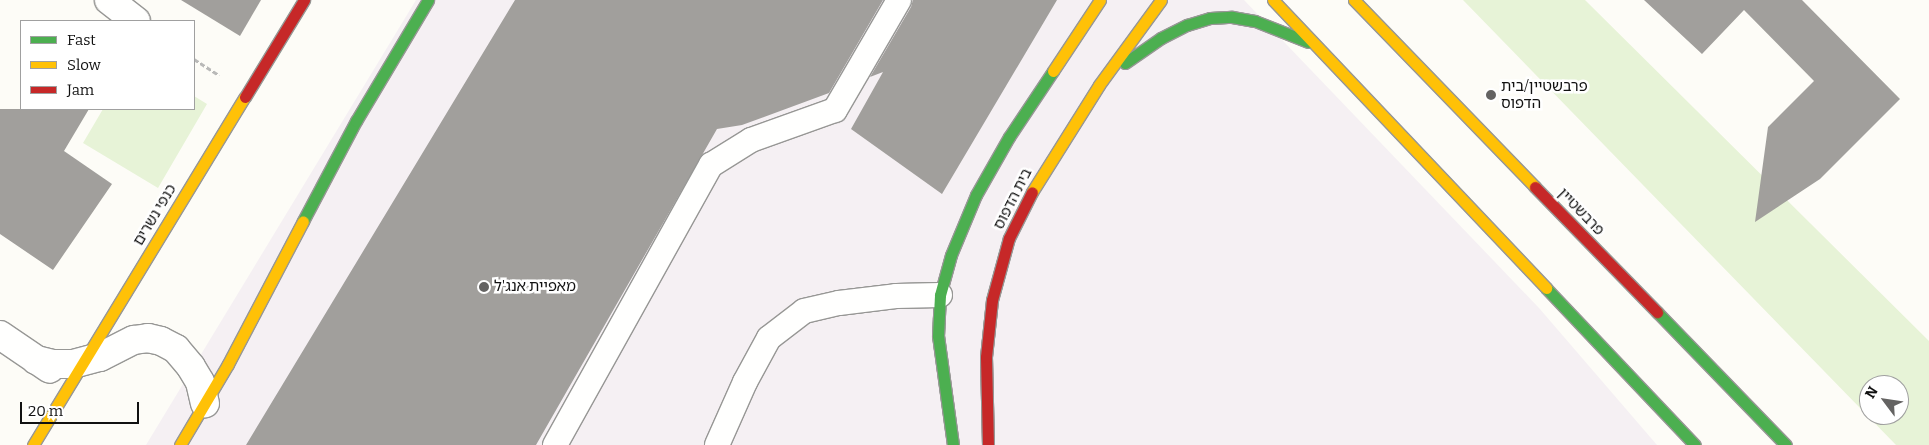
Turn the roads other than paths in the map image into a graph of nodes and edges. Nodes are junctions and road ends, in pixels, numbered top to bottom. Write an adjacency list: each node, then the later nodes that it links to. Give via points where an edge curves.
1 (304, 0): 14 (street, כנפי נשרים)
2 (428, 0): 15 (street, via 356,120)
3 (899, 0): 18 (lane, via 835,110 751,140 711,165)
4 (1100, 0): 12 (street, via 1009,137 976,195 951,255)
5 (1161, 0): 11 (street, בית הדפוס)
6 (1273, 0): 10 (street)
7 (1354, 0): 9 (street, פרבשטיין)
8 (1364, 0): 9 (street)
9 (1373, 18): 23 (street, פרבשטיין)
10 (1318, 46): 11 (street, via 1255,22 1232,17 1210,18 1161,38); 22 (street)
11 (1099, 85): 21 (street, בית הדפוס, via 1038,180 1008,238 992,300 987,348)
12 (940, 295): 19 (lane, via 896,296 804,310 769,338); 20 (street, via 938,336)
13 (0, 334): 14 (street, via 36,360 63,365)
14 (76, 372): 15 (street, via 134,340 148,338 161,341 176,349 191,366 200,382); 16 (street, כנפי נשרים)
15 (205, 403): 17 (street)
16 (33, 445)
17 (180, 445)
18 (556, 445)
19 (717, 445)
20 (953, 445)
21 (988, 445)
22 (1695, 445)
23 (1786, 445)

